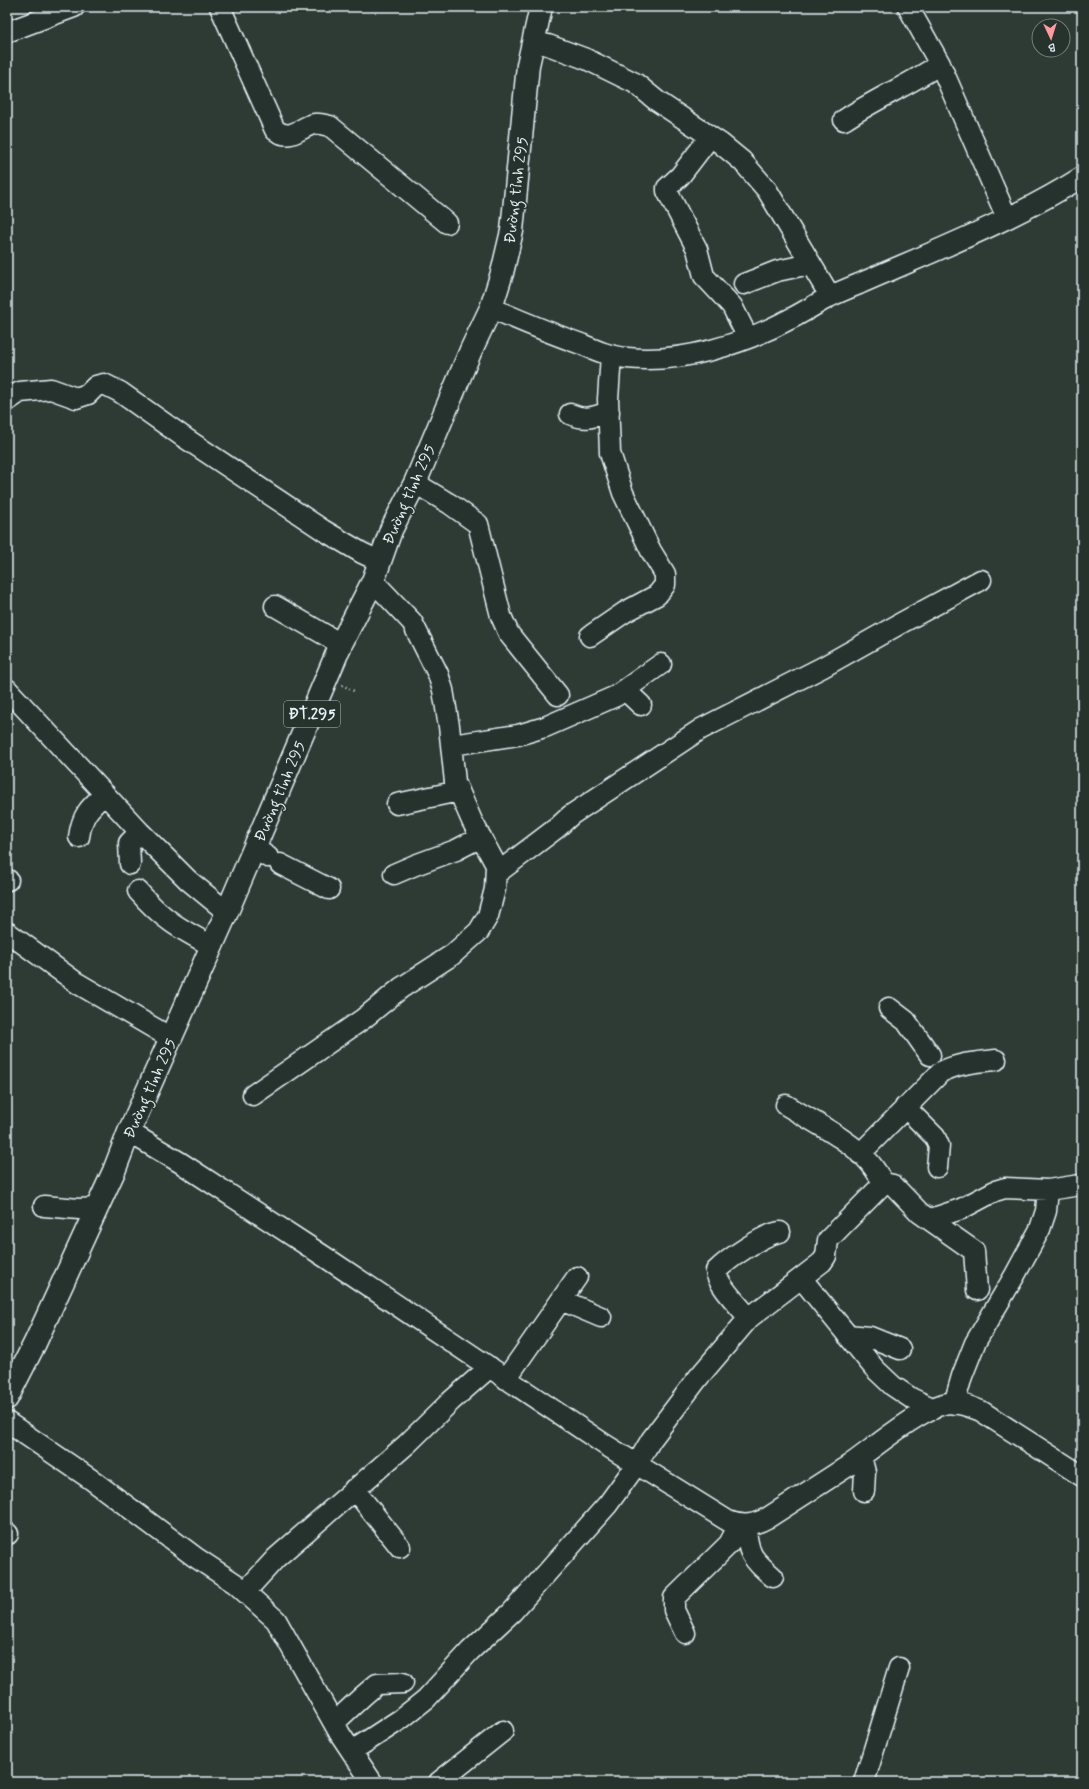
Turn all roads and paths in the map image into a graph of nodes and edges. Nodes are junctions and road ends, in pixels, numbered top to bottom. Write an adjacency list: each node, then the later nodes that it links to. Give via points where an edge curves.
1 (74, 7): 5 (street)
2 (220, 7): 12 (street, via 275,130 282,135 292,134 313,124 330,126)
3 (541, 7): 6 (main road, Đường tỉnh 295 / ĐT.295)
4 (908, 7): 7 (street)
5 (7, 32)
6 (534, 42): 9 (street, via 586,59 635,83); 16 (main road, Đường tỉnh 295 / ĐT.295, via 528,65 512,231)
7 (940, 64): 8 (street); 11 (street)
8 (844, 120)
9 (710, 137): 13 (street, via 742,161 767,190); 17 (street, via 667,191 697,249 704,276 732,306)
10 (1074, 182): 11 (street, via 1056,194)
11 (1007, 218): 15 (street)
12 (447, 223)
13 (810, 264): 14 (street, via 777,271); 15 (street)
14 (744, 284)
15 (830, 296): 17 (street, via 790,320)
16 (491, 308): 18 (street); 22 (main road, Đường tỉnh 295 / ĐT.295)
17 (748, 338): 18 (street, via 698,354 659,359)
18 (611, 355): 20 (street)
19 (7, 401): 23 (street, via 20,392 51,389 76,398 104,384 120,392 323,530 362,553)
20 (609, 412): 21 (street, via 588,418); 26 (street, via 610,454 623,493 665,574 665,585 657,595 625,612)
21 (570, 414)
22 (415, 483): 23 (main road, Đường tỉnh 295 / ĐT.295, via 391,530); 31 (street, via 478,524 501,616 509,634)
23 (376, 571): 27 (main road, Đường tỉnh 295 / ĐT.295); 33 (street, via 412,622 434,668 443,690)
24 (981, 580): 43 (street, via 823,667 701,729 571,815 558,828)
25 (274, 606): 27 (street)
26 (590, 636)
27 (341, 644): 40 (main road, Đường tỉnh 295 / ĐT.295)
28 (661, 664): 30 (street)
29 (7, 689): 35 (street)
30 (625, 690): 32 (street); 33 (street, via 545,727 518,735)
31 (558, 695)
32 (641, 705)
33 (452, 745): 34 (street, via 455,782)
34 (459, 791): 36 (street); 39 (street)
35 (105, 794): 37 (street); 38 (street, via 88,810 81,824)
36 (397, 804)
37 (140, 832): 41 (street, via 129,843); 46 (street, via 188,880)
38 (79, 837)
39 (481, 837): 42 (street, via 456,850); 43 (street, via 496,865)
40 (268, 856): 44 (street); 46 (main road, Đường tỉnh 295 / ĐT.295)
41 (130, 864)
42 (394, 874)
43 (496, 874): 53 (street, via 495,890 488,916 479,931 452,955 401,988 363,1019)
44 (329, 889)
45 (138, 891): 48 (street, via 155,910 174,925)
46 (227, 912): 48 (main road, Đường tỉnh 295 / ĐT.295)
47 (7, 932): 50 (street, via 77,983)
48 (212, 946): 50 (main road, Đường tỉnh 295 / ĐT.295)
49 (889, 1008): 52 (street, via 906,1022)
50 (171, 1038): 56 (main road, Đường tỉnh 295 / ĐT.295)
51 (996, 1060): 52 (street, via 951,1067)
52 (935, 1064): 55 (street)
53 (252, 1095)
54 (786, 1105): 57 (street)
55 (906, 1107): 57 (street); 58 (street, via 936,1137 939,1146)
56 (129, 1132): 63 (main road, Đường tỉnh 295 / ĐT.295); 74 (street)
57 (860, 1154): 59 (street, via 870,1162)
58 (937, 1167)
59 (884, 1183): 64 (street, via 893,1184 920,1213); 67 (street, via 828,1240 826,1256)
60 (1080, 1185): 61 (street)
61 (1048, 1190): 64 (street, via 1005,1188 994,1191 961,1209); 78 (street, via 1046,1211 1040,1229 975,1343)
62 (44, 1206): 63 (street)
63 (97, 1208): 75 (main road, Đường tỉnh 295 / ĐT.295)
64 (931, 1219): 68 (street, via 974,1250)
65 (780, 1232): 71 (street, via 773,1233 749,1247 716,1271 721,1283)
66 (577, 1277): 69 (street)
67 (802, 1279): 71 (street); 72 (street)
68 (977, 1290)
69 (561, 1300): 70 (street); 76 (street)
70 (601, 1317)
71 (749, 1318): 82 (street, via 698,1378 651,1440)
72 (847, 1334): 73 (street, via 870,1337); 79 (street, via 875,1369 893,1386)
73 (900, 1349)
74 (490, 1367): 76 (street); 84 (street)
75 (13, 1371): 77 (main road, Đường tỉnh 295 / ĐT.295)
76 (506, 1378): 82 (street)
77 (7, 1398)
78 (954, 1404): 79 (street); 83 (street, via 966,1405 981,1411)
79 (934, 1409): 81 (street, via 916,1418)
80 (7, 1422): 89 (street, via 92,1480)
81 (861, 1457): 85 (street, via 865,1472); 86 (street, via 757,1524)
82 (637, 1464): 86 (street, via 728,1521); 95 (street, via 608,1504 512,1612 470,1651 426,1699)
83 (1082, 1476)
84 (354, 1489): 87 (street); 89 (street, via 276,1558)
85 (864, 1491)
86 (742, 1525): 88 (street, via 752,1557); 90 (street, via 729,1544 674,1598 674,1610)
87 (400, 1547)
88 (773, 1577)
89 (245, 1592): 93 (street, via 276,1620)
90 (685, 1633)
91 (899, 1668): 98 (street)
92 (403, 1683): 93 (street, via 377,1684)
93 (334, 1723): 95 (street)
94 (503, 1731): 97 (street)
95 (352, 1751): 96 (street)
96 (372, 1782)
97 (439, 1782)
98 (864, 1782)

